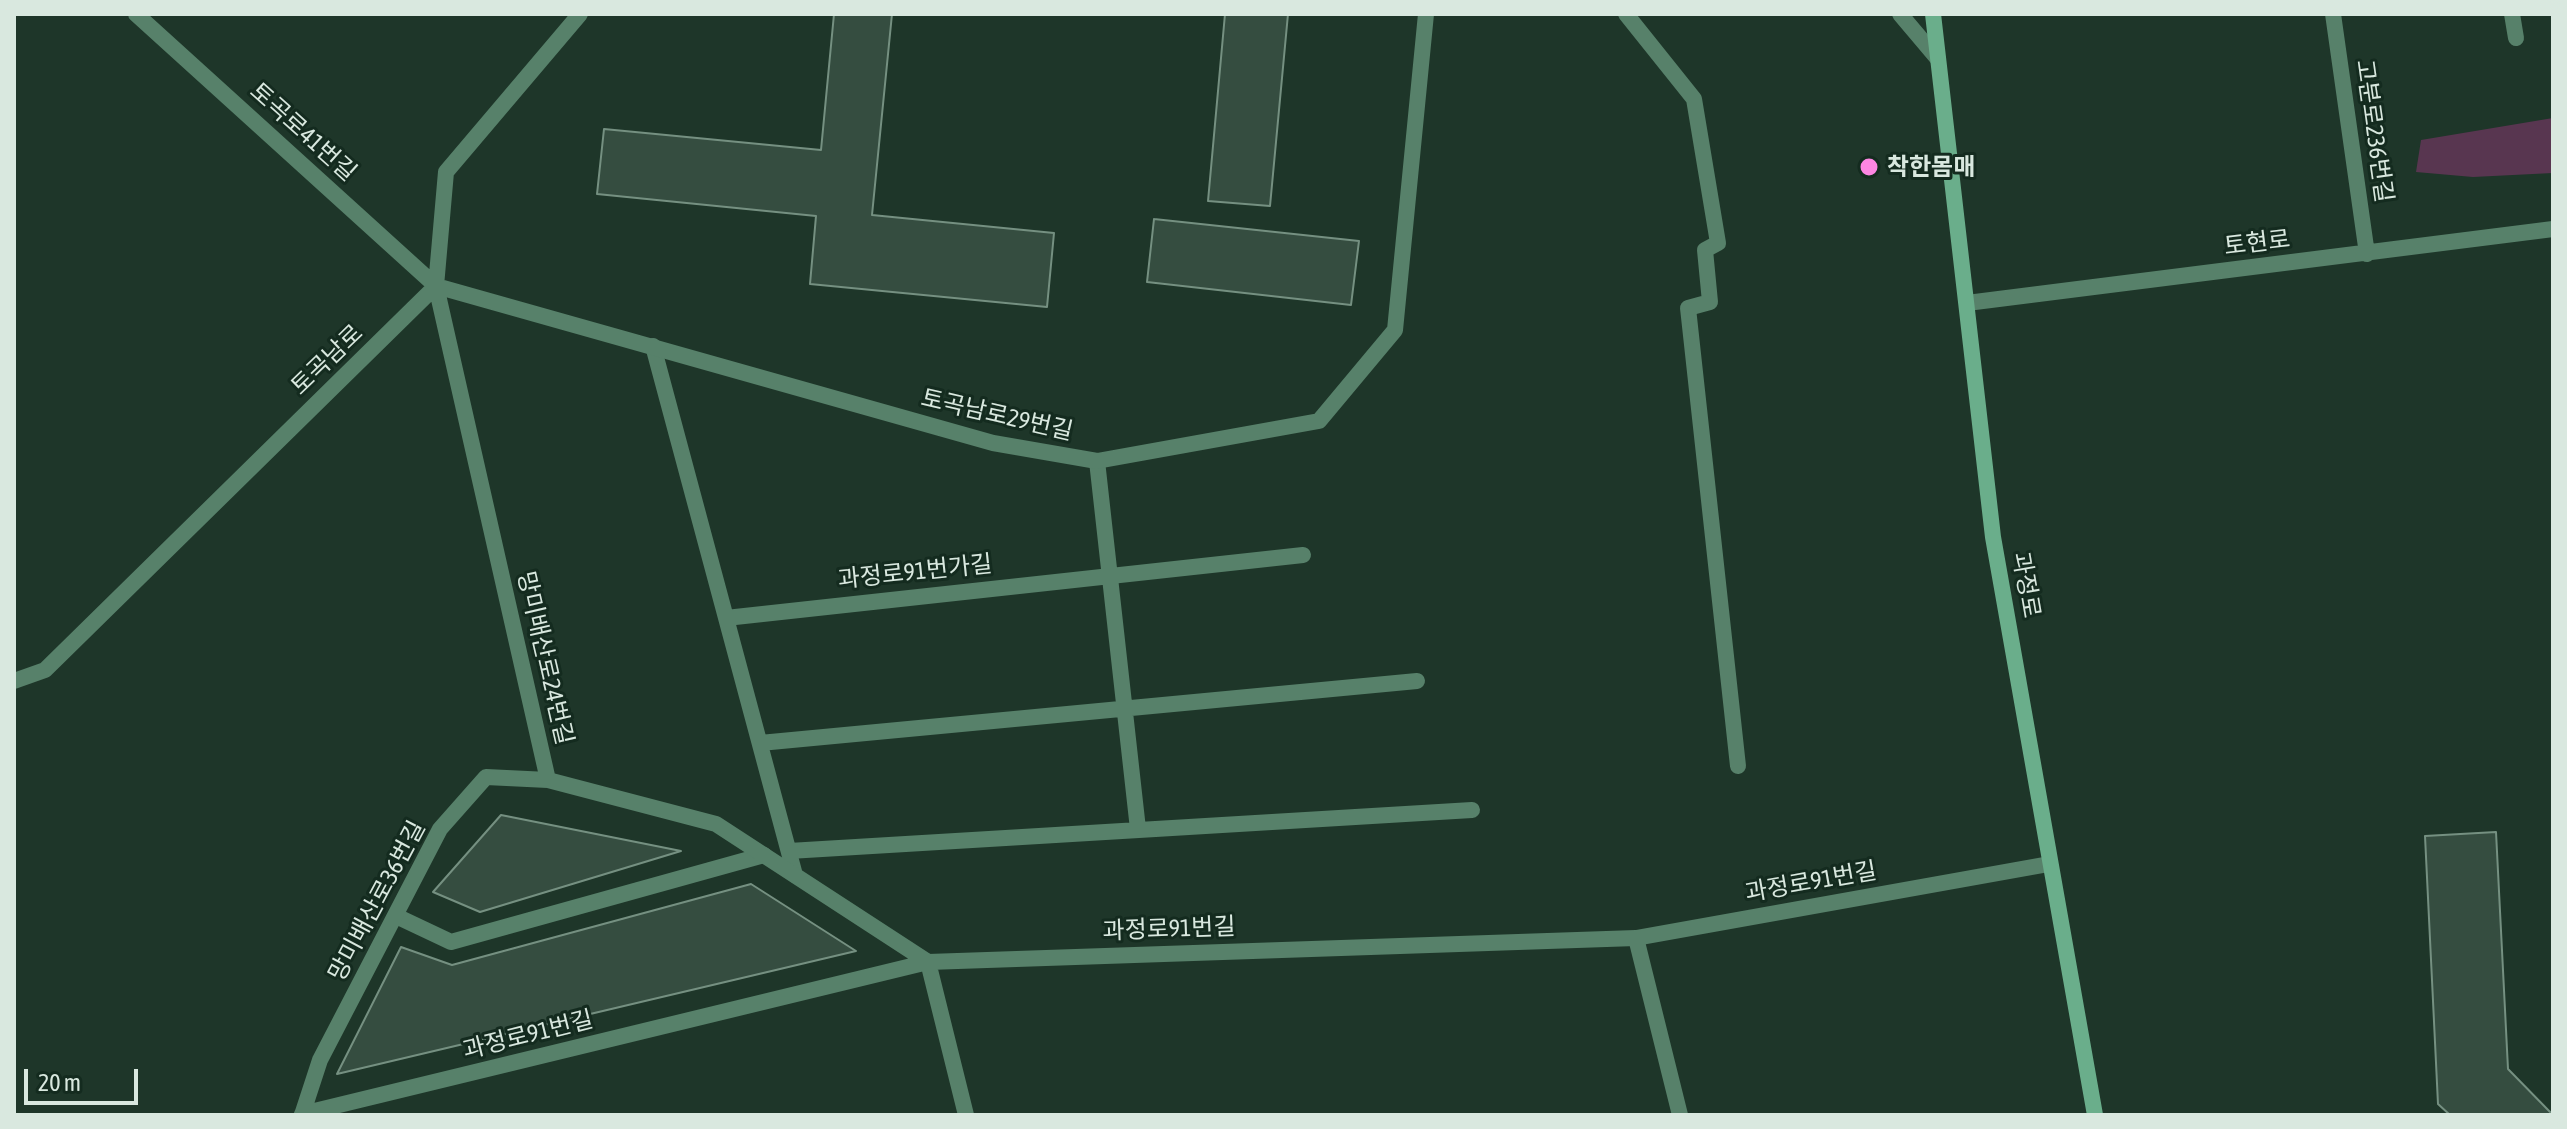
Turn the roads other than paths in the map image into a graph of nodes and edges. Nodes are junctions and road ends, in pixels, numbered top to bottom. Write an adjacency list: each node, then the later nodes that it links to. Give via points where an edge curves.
1 (136, 14): 13 (street, 토곡로41번길)
2 (580, 14): 13 (street, via 446,172)
3 (1426, 14): 16 (street, 토곡남로29번길, via 1395,330 1319,421)
4 (1626, 14): 24 (street, via 1694,99 1718,243 1705,250 1710,302 1688,308)
5 (1900, 14): 10 (street)
6 (1933, 14): 10 (main road, 과정로)
7 (2333, 14): 12 (street, 고분로236번길)
8 (2512, 14): 9 (street)
9 (2516, 38)
10 (1938, 59): 14 (main road, 과정로)
11 (2553, 229): 12 (street, 토현로)
12 (2367, 254): 14 (street, 토현로)
13 (436, 286): 15 (street, 토곡남로29번길); 20 (street, 토곡남로, via 45,670); 25 (street, 망미배산로24번길)
14 (1967, 303): 30 (main road, 과정로, via 1993,537)
15 (653, 346): 16 (street, 토곡남로29번길, via 993,443); 19 (street)
16 (1097, 461): 18 (street)
17 (1303, 555): 18 (street, 과정로91번가길)
18 (1110, 574): 19 (street, 과정로91번가길); 22 (street)
19 (726, 618): 23 (street)
20 (14, 681)
21 (1417, 681): 22 (street)
22 (1125, 709): 23 (street); 27 (street)
23 (760, 743): 28 (street)
24 (1738, 766)
25 (548, 780): 29 (street, 망미배산로24번길, via 716,824); 32 (street, 망미배산로36번길, via 486,777 440,829)
26 (1472, 810): 27 (street)
27 (1138, 829): 28 (street)
28 (789, 851): 31 (street)
29 (764, 855): 31 (street, 망미배산로24번길); 32 (street, via 451,942)
30 (2049, 864): 33 (street, 과정로91번길); 38 (main road, 과정로)
31 (795, 875): 34 (street, 망미배산로24번길)
32 (396, 916): 35 (street, 망미배산로36번길, via 320,1060)
33 (1636, 938): 34 (street, 과정로91번길); 37 (street)
34 (928, 962): 35 (street, 과정로91번길); 36 (street)
35 (302, 1115)
36 (966, 1115)
37 (1680, 1115)
38 (2095, 1115)

